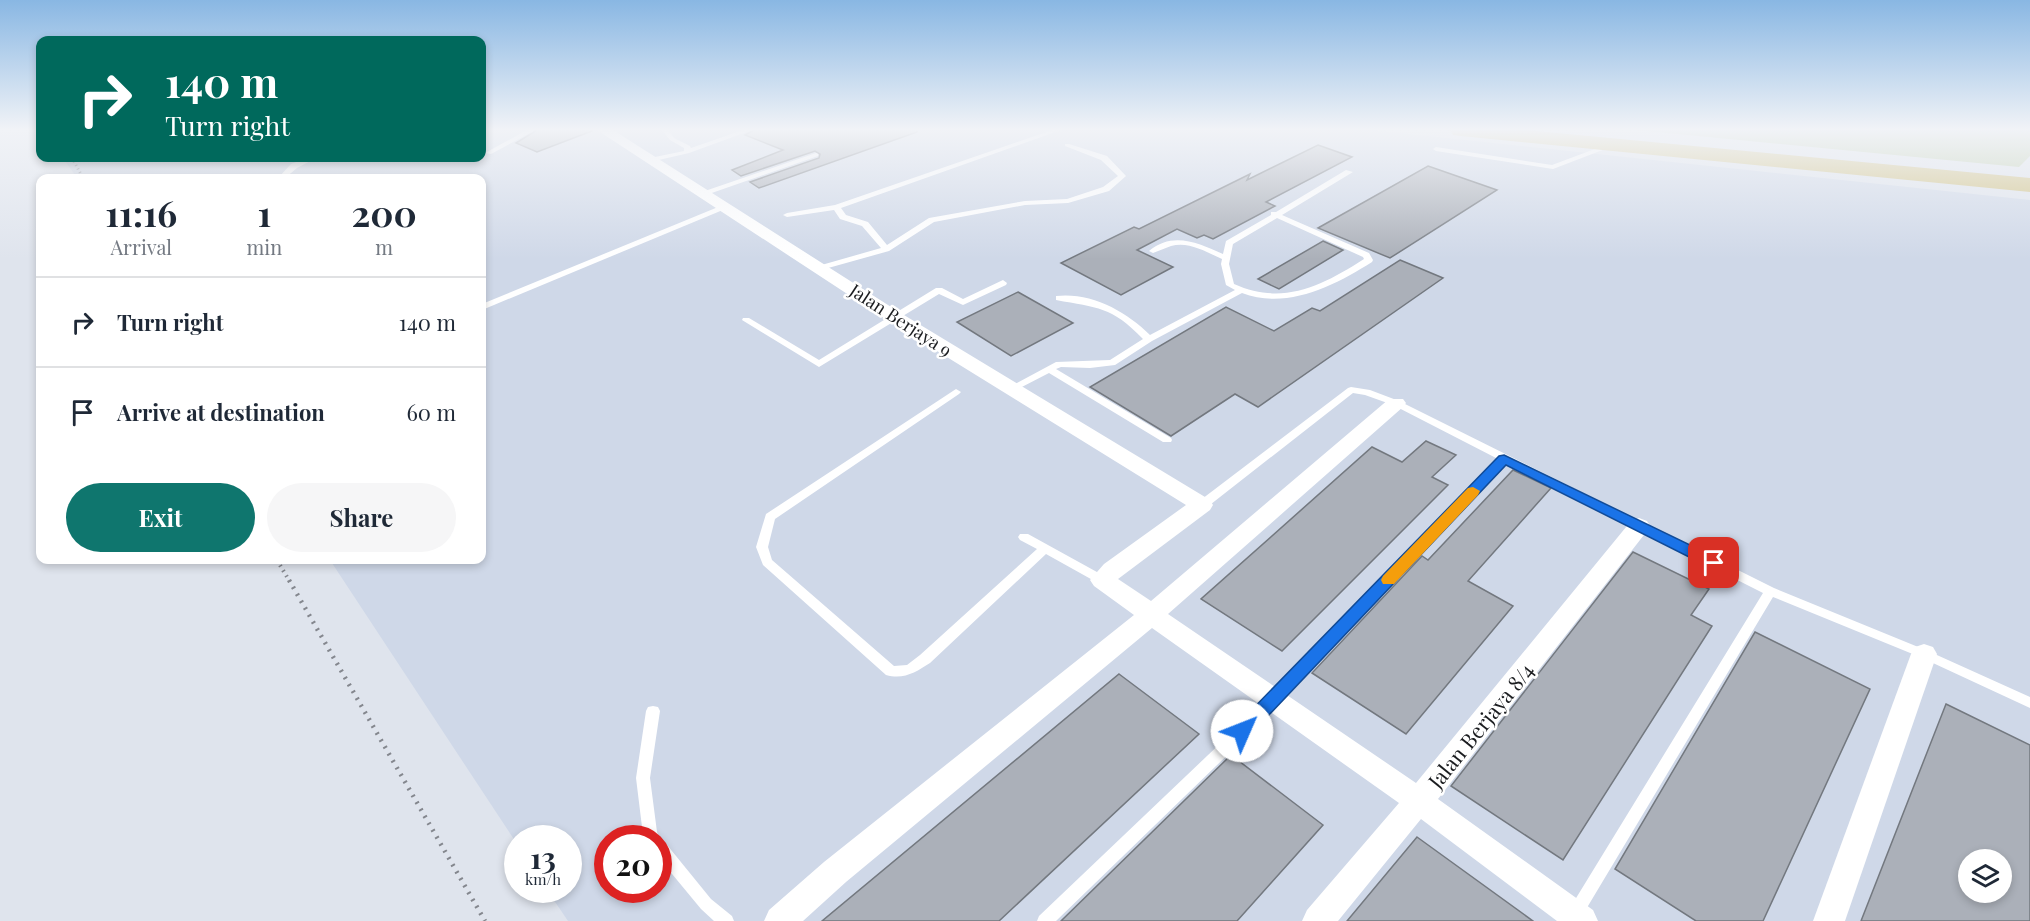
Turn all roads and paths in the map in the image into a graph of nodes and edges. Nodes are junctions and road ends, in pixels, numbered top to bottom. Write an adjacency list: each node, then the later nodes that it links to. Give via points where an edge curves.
1 (672, 173): 10 (street, Jalan Berjaya 9)
2 (763, 173): 10 (lane)
3 (934, 173): 12 (lane)
4 (1119, 173): 15 (lane, via 1122,176 1106,189 1068,201 1025,203 932,220)
5 (1347, 173): 13 (lane)
6 (1912, 173): 9 (main road)
7 (1999, 173): 8 (main road)
8 (2030, 176)
9 (2030, 184)
10 (703, 193): 11 (street, Jalan Berjaya 9)
11 (726, 207): 18 (street, Jalan Berjaya 9); 22 (lane)
12 (836, 207): 14 (lane); 15 (lane, via 843,216 866,224)
13 (1274, 214): 17 (lane, via 1229,243); 20 (lane, via 1357,250 1369,260 1313,289 1287,297 1262,297)
14 (787, 215)
15 (886, 249): 18 (lane)
16 (1154, 250): 17 (lane, via 1182,240)
17 (1226, 258): 20 (lane, via 1230,285)
18 (821, 268): 23 (street, Jalan Berjaya 9)
19 (1004, 284): 23 (lane, via 963,302 939,290)
20 (1239, 291): 25 (lane)
21 (1059, 298): 25 (lane, via 1086,300 1124,315)
22 (486, 305)
23 (893, 316): 24 (lane, via 819,364); 27 (street, Jalan Berjaya 9)
24 (747, 320)
25 (1149, 339): 26 (lane, via 1112,363 1059,364)
26 (1049, 369): 27 (lane); 30 (lane)
27 (1011, 389): 32 (street, Jalan Berjaya 9)
28 (956, 392): 35 (lane, via 770,517 762,547 767,561 891,671 910,670 925,659)
29 (1396, 403): 31 (lane); 32 (lane, via 1351,390); 39 (street)
30 (1167, 441)
31 (1504, 459): 33 (lane); 41 (lane)
32 (1202, 505): 37 (street)
33 (1640, 526): 38 (lane); 44 (street, Jalan Berjaya 8/4)
34 (1024, 537): 35 (lane)
35 (1045, 549): 37 (lane)
36 (279, 564): 48 (path)
37 (1102, 580): 39 (street)
38 (1770, 591): 40 (lane); 47 (lane)
39 (1152, 614): 41 (street); 50 (street)
40 (1924, 654): 42 (lane); 53 (street)
41 (1275, 700): 44 (street); 51 (lane)
42 (2030, 704)
43 (653, 711): 45 (lane, via 643,778)
44 (1419, 801): 47 (street); 52 (street, Jalan Berjaya 8/4)
45 (649, 825)
46 (672, 862): 49 (lane, via 706,904)
47 (1575, 919)
48 (485, 921)
49 (726, 921)
50 (780, 921)
51 (1046, 921)
52 (1317, 921)
53 (1829, 921)

